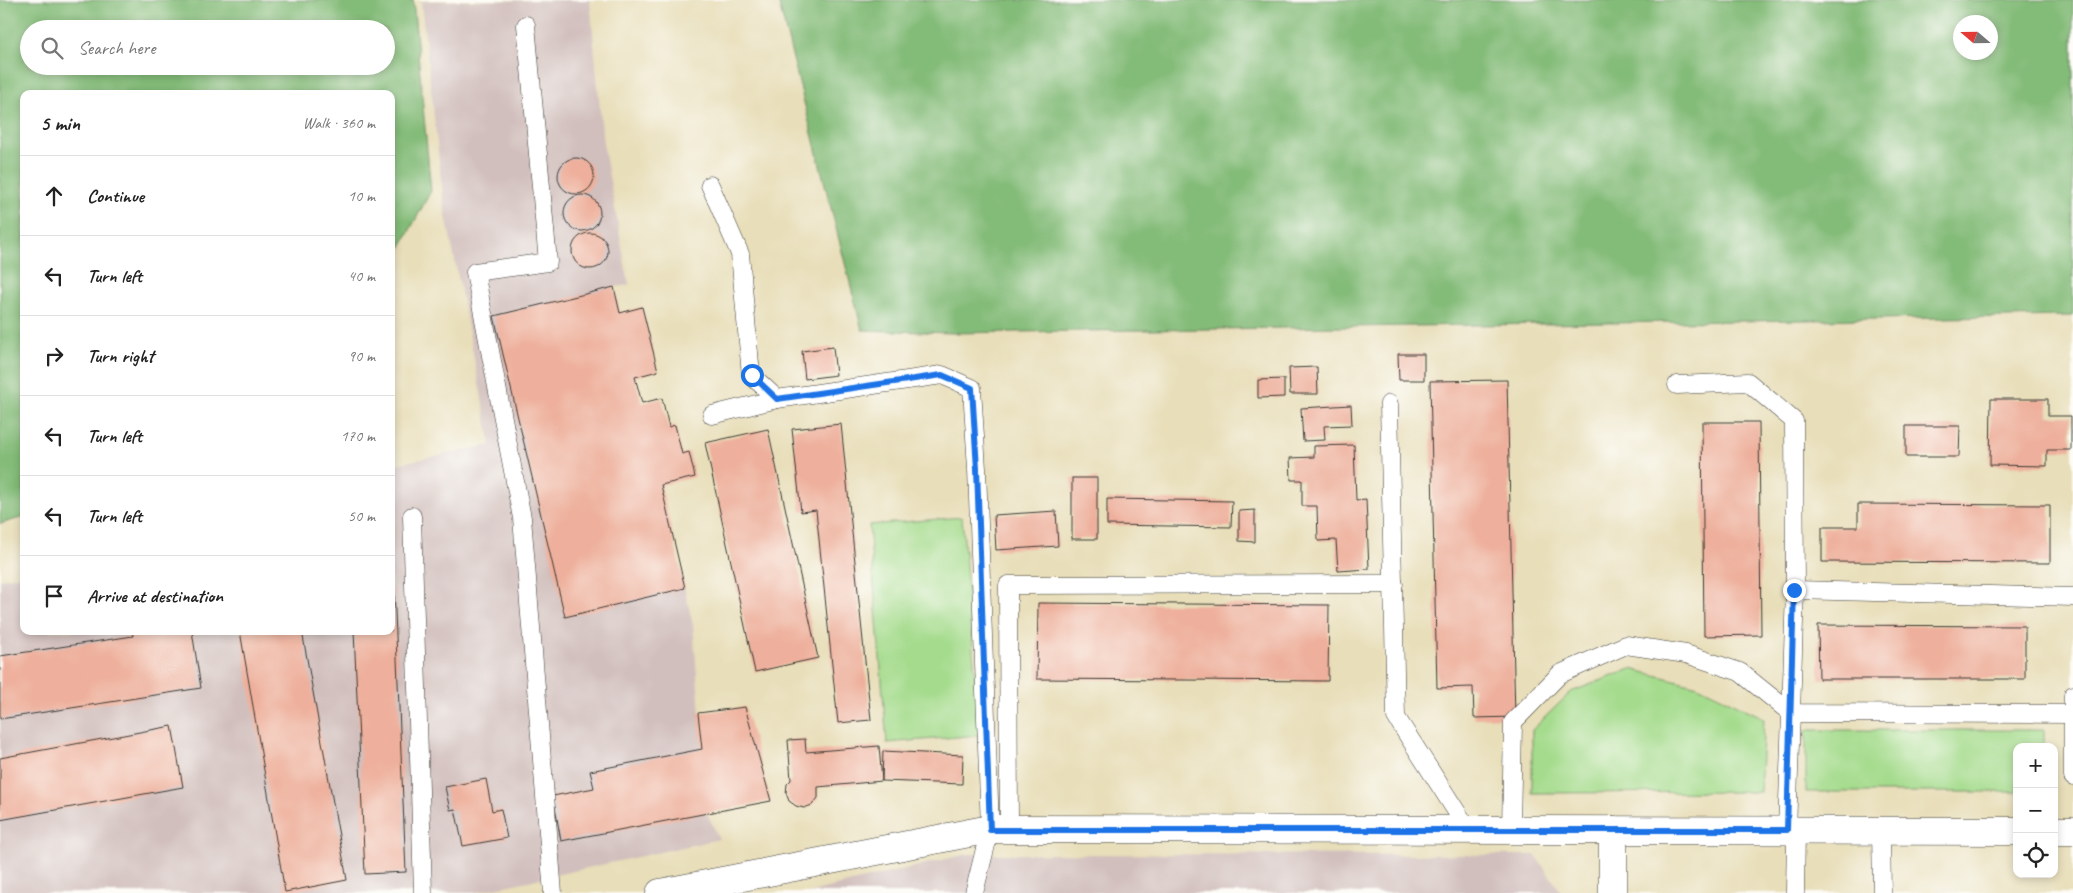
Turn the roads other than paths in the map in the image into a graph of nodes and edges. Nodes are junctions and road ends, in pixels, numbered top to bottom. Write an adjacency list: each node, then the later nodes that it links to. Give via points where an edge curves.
1 (526, 25): 25 (lane, via 548,262 475,272 522,518)
2 (710, 185): 4 (lane, via 740,254 752,375)
3 (1677, 385): 9 (lane, via 1748,382 1794,421)
4 (777, 399): 6 (lane); 15 (lane, via 942,375 972,388)
5 (1389, 404): 8 (lane)
6 (712, 415)
7 (412, 516): 24 (lane)
8 (1394, 584): 15 (lane, via 1008,585); 18 (lane, via 1396,717)
9 (1794, 590): 10 (lane); 12 (lane)
10 (2073, 597)
11 (2073, 695): 13 (lane)
12 (1791, 712): 13 (lane); 16 (lane, via 1740,672 1686,654 1626,645 1560,674 1513,722); 19 (lane)
13 (2073, 714): 14 (lane)
14 (2073, 777)
15 (999, 830): 18 (main road); 26 (main road); 27 (lane)
16 (1511, 830): 17 (main road); 18 (main road)
17 (1613, 830): 19 (main road); 28 (main road)
18 (1469, 831)
19 (1792, 831): 20 (main road); 29 (lane)
20 (1881, 831): 21 (main road); 30 (lane)
21 (2013, 831)
22 (2058, 831): 23 (main road)
23 (2073, 831)
24 (423, 893)
25 (553, 893)
26 (660, 893)
27 (974, 893)
28 (1613, 893)
29 (1796, 893)
30 (1882, 893)

